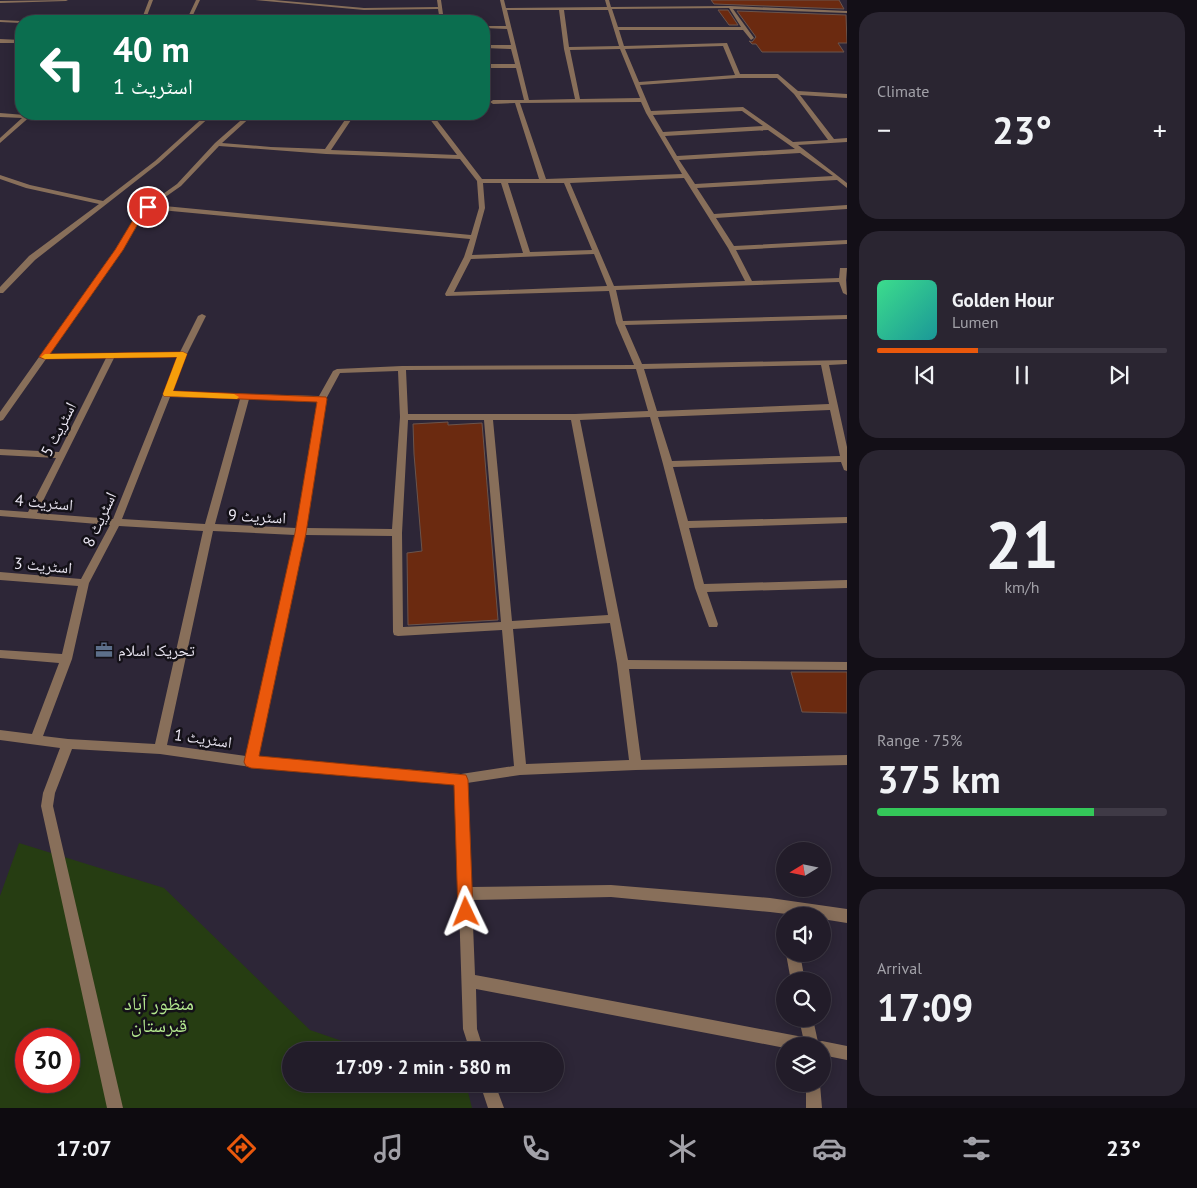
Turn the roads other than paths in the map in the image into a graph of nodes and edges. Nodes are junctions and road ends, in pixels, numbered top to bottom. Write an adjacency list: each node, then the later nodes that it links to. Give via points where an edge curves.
1 (66, 0): 9 (street)
2 (151, 0): 17 (street)
3 (198, 0): 18 (street)
4 (257, 0): 11 (street, via 364,9)
5 (439, 0): 11 (street)
6 (502, 0): 13 (street)
7 (607, 0): 15 (street)
8 (760, 0): 12 (street)
9 (0, 2)
10 (730, 7): 12 (street); 15 (street); 24 (street)
11 (440, 8): 19 (street)
12 (764, 8): 16 (street)
13 (504, 9): 14 (street); 23 (street)
14 (561, 9): 15 (street); 32 (street)
15 (609, 9): 25 (street)
16 (847, 12)
17 (145, 15)
18 (190, 15)
19 (441, 15)
20 (0, 21): 21 (street)
21 (15, 22)
22 (490, 28): 23 (street)
23 (509, 28): 30 (street)
24 (745, 28): 25 (street); 26 (street)
25 (616, 29): 31 (street)
26 (752, 38)
27 (0, 41): 28 (street)
28 (15, 42)
29 (490, 47): 30 (street)
30 (514, 47): 34 (street)
31 (622, 48): 32 (street); 35 (street, via 725,44); 36 (street)
32 (567, 49): 39 (street)
33 (490, 66): 34 (street)
34 (518, 66): 43 (street)
35 (738, 76): 36 (street); 37 (street, via 778,76)
36 (637, 84): 40 (street)
37 (796, 93): 38 (street); 56 (street)
38 (847, 96)
39 (578, 100): 40 (street); 43 (street)
40 (644, 100): 44 (street)
41 (493, 102): 42 (street)
42 (517, 102): 43 (street); 68 (street)
43 (527, 102)
44 (649, 113): 52 (street, via 743,108); 53 (street)
45 (0, 115): 46 (street)
46 (15, 116)
47 (24, 120): 55 (street)
48 (203, 120): 72 (street, via 157,162)
49 (244, 120): 57 (street)
50 (348, 120): 60 (street)
51 (433, 120): 61 (street)
52 (768, 128): 53 (street); 58 (street)
53 (662, 134): 62 (street)
54 (847, 140): 56 (street)
55 (0, 141)
56 (832, 141): 58 (street)
57 (217, 144): 60 (street); 73 (street, via 179,185)
58 (793, 144): 59 (street)
59 (801, 151): 62 (street); 65 (street)
60 (326, 152): 61 (street)
61 (460, 156): 66 (street)
62 (675, 158): 63 (street)
63 (687, 176): 69 (street); 70 (street)
64 (0, 177): 72 (street, via 28,187)
65 (838, 178): 70 (street); 71 (street)
66 (480, 180): 67 (street); 76 (street, via 482,208)
67 (504, 180): 68 (street); 80 (street)
68 (543, 181): 69 (street)
69 (566, 181): 79 (street)
70 (693, 186): 75 (street)
71 (847, 186)
72 (104, 203): 86 (street, via 32,258)
73 (148, 207): 76 (street); 93 (street, via 141,212)
74 (847, 208): 75 (street)
75 (712, 216): 78 (street)
76 (474, 237): 81 (street)
77 (847, 242): 78 (street)
78 (732, 248): 84 (street)
79 (596, 252): 80 (street); 85 (street)
80 (527, 255): 81 (street)
81 (468, 257): 85 (street, via 449,294)
82 (847, 270): 83 (street, via 843,270)
83 (842, 280): 84 (street); 87 (street)
84 (749, 282): 85 (street)
85 (612, 289): 90 (street)
86 (0, 290)
87 (847, 293)
88 (202, 316): 91 (street, اسٹریٹ 8)
89 (847, 317): 90 (street)
90 (620, 323): 96 (street)
91 (183, 354): 92 (street); 98 (street, اسٹریٹ 8)
92 (111, 356): 93 (street); 108 (street, اسٹریٹ 5)
93 (44, 357): 106 (street)
94 (824, 362): 95 (street); 96 (street); 101 (street)
95 (847, 362)
96 (639, 367): 97 (street); 102 (street)
97 (402, 368): 100 (street, via 337,371); 104 (street)
98 (167, 394): 99 (street); 114 (street, اسٹریٹ 8)
99 (245, 397): 100 (street); 116 (street)
100 (322, 399): 117 (street)
101 (834, 407): 102 (street); 110 (street)
102 (653, 415): 105 (street); 109 (street)
103 (488, 416): 104 (street); 105 (street); 125 (street)
104 (404, 417): 118 (street)
105 (575, 417): 123 (street)
106 (0, 418)
107 (0, 452): 108 (street)
108 (62, 455): 112 (street, اسٹریٹ 5)
109 (668, 464): 110 (street); 115 (street)
110 (846, 464)
111 (0, 513): 112 (street, اسٹریٹ 4)
112 (31, 516): 114 (street, اسٹریٹ 4)
113 (847, 520): 115 (street)
114 (116, 524): 116 (street, اسٹریٹ 9); 120 (street, اسٹریٹ 8)
115 (684, 525): 122 (street)
116 (210, 528): 117 (street, اسٹریٹ 9); 133 (street)
117 (300, 533): 118 (street, اسٹریٹ 9); 135 (street)
118 (397, 533): 125 (street, via 398,632)
119 (0, 576): 120 (street, اسٹریٹ 3)
120 (84, 583): 127 (street, اسٹریٹ 8)
121 (847, 584): 122 (street)
122 (700, 588): 124 (street)
123 (613, 619): 125 (street); 128 (street)
124 (713, 624)
125 (507, 626): 137 (street)
126 (0, 654): 127 (street)
127 (66, 659): 131 (street, اسٹریٹ 8)
128 (623, 664): 129 (street); 136 (street)
129 (847, 666)
130 (0, 735): 131 (street, اسٹریٹ 1)
131 (36, 740): 132 (street, اسٹریٹ 1)
132 (68, 744): 133 (street, اسٹریٹ 1); 150 (street, via 47,806)
133 (160, 749): 135 (street, اسٹریٹ 1)
134 (847, 760): 136 (street, اسٹریٹ 1)
135 (251, 762): 138 (street, اسٹریٹ 1)
136 (636, 765): 137 (street, اسٹریٹ 1)
137 (520, 770): 138 (street, اسٹریٹ 1)
138 (461, 780): 139 (street)
139 (465, 894): 140 (street, via 611,891); 143 (street)
140 (776, 910)
141 (831, 915): 142 (street)
142 (847, 916)
143 (468, 981): 144 (street); 145 (street, via 470,1029)
144 (776, 1039)
145 (474, 1042)
146 (831, 1049): 147 (street)
147 (847, 1052)
148 (491, 1092): 151 (street)
149 (813, 1092): 152 (street)
150 (115, 1108)
151 (496, 1108)
152 (814, 1108)

